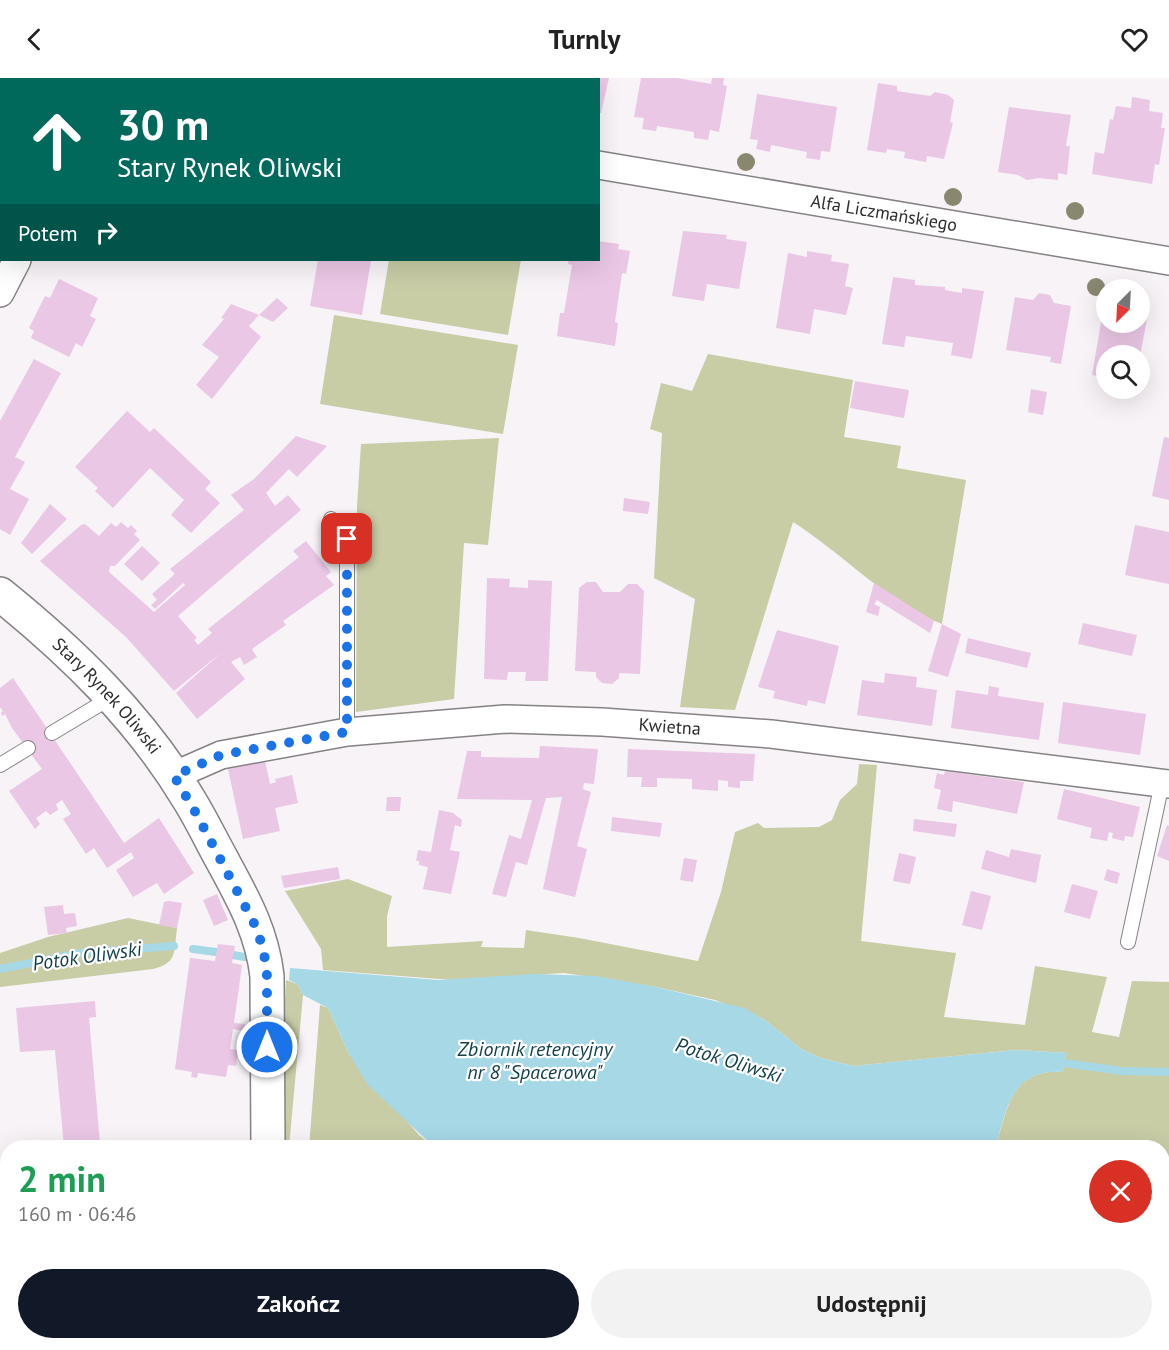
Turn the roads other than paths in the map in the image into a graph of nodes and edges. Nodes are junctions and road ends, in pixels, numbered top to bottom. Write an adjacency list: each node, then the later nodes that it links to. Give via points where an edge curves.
1 (600, 165): 3 (street, Alfa Liczmańskiego)
2 (16, 261): 4 (street)
3 (1169, 261)
4 (0, 293)
5 (331, 519): 8 (lane, via 347,539)
6 (0, 594): 7 (main road, Stary Rynek Oliwski, via 46,631)
7 (112, 697): 9 (lane); 12 (main road, Stary Rynek Oliwski)
8 (347, 732): 12 (street, Kwietna, via 221,755); 13 (street, Kwietna, via 505,719 602,722 771,734)
9 (52, 733)
10 (28, 748): 11 (lane)
11 (0, 765)
12 (174, 776): 15 (main road, Stary Rynek Oliwski, via 249,909 264,953)
13 (1165, 783): 14 (lane)
14 (1128, 942)
15 (268, 1140)

